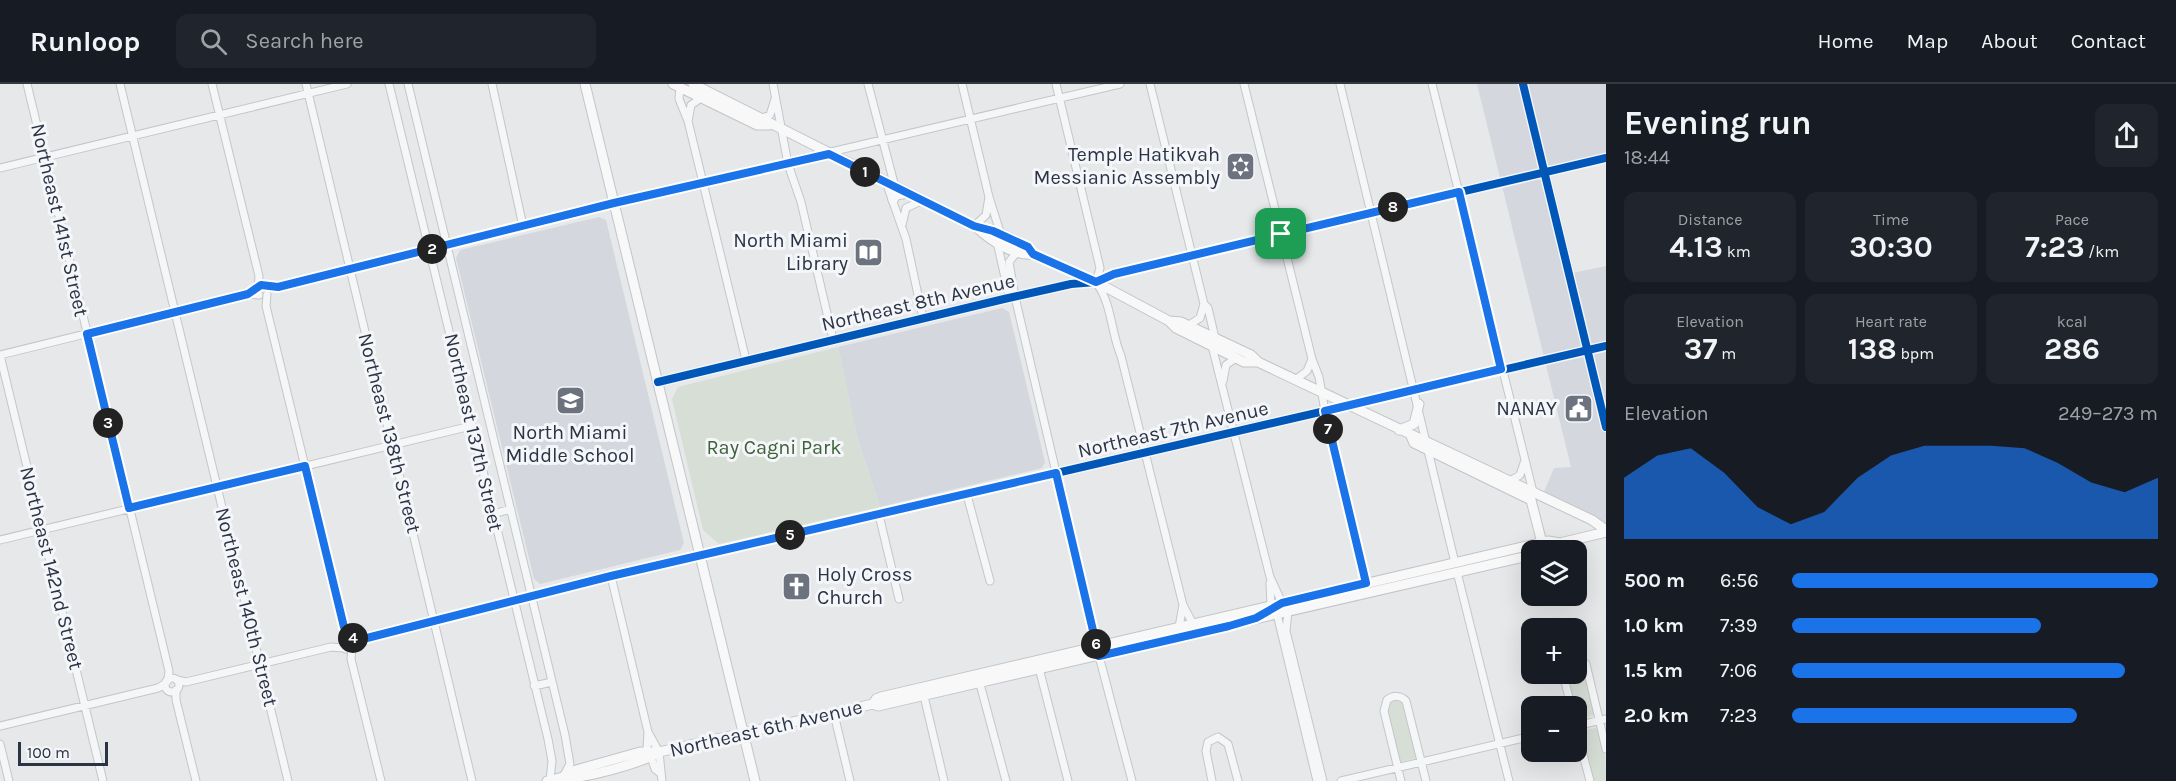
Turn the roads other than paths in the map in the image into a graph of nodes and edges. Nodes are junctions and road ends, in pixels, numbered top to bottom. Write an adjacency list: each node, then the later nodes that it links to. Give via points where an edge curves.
1 (27, 84): 34 (street, Northeast 141st Street)
2 (120, 84): 31 (street, Northeast 140th Street)
3 (212, 84): 26 (street)
4 (306, 84): 22 (street, Northeast 138th Street)
5 (347, 84): 22 (street)
6 (389, 84): 55 (street, Northeast 137th Street)
7 (408, 84): 54 (street, Northeast 137th Street)
8 (492, 84): 49 (street)
9 (585, 84): 47 (main road)
10 (693, 84): 27 (main road)
11 (773, 84): 23 (street)
12 (868, 84): 32 (street)
13 (962, 84): 28 (street)
14 (1056, 84): 25 (street)
15 (1120, 84): 25 (street)
16 (1150, 84): 58 (street)
17 (1244, 84): 52 (street)
18 (1340, 84): 48 (street)
19 (1432, 84): 42 (street)
20 (1523, 84): 38 (main road)
21 (676, 86): 24 (main road); 29 (street)
22 (309, 93): 26 (street); 59 (street, Northeast 138th Street)
23 (776, 94): 27 (street); 30 (street)
24 (701, 98): 27 (main road, via 757,125); 29 (street, via 691,105)
25 (1059, 99): 28 (street); 60 (street, via 1100,268)
26 (219, 114): 31 (street); 61 (street)
27 (766, 121): 30 (main road)
28 (971, 121): 32 (street); 44 (street)
29 (688, 122): 40 (street)
30 (782, 131): 33 (main road); 36 (street)
31 (132, 136): 34 (street); 64 (street, Northeast 140th Street)
32 (883, 141): 33 (street); 41 (street)
33 (829, 154): 36 (street); 39 (main road)
34 (45, 158): 37 (street); 70 (street, Northeast 141st Street)
35 (1606, 158): 38 (street, Northeast 8th Avenue)
36 (788, 164): 40 (street); 71 (street, via 801,202)
37 (0, 168)
38 (1545, 172): 42 (street, Northeast 8th Avenue); 74 (main road)
39 (886, 182): 41 (main road); 45 (street)
40 (703, 184): 47 (street); 78 (street)
41 (895, 187): 43 (main road)
42 (1459, 192): 48 (street, Northeast 8th Avenue); 80 (street)
43 (908, 193): 45 (main road, via 896,195); 46 (main road)
44 (989, 197): 50 (street, via 986,215); 53 (street)
45 (893, 200): 51 (street)
46 (923, 201): 50 (main road); 51 (street, via 906,208)
47 (614, 203): 49 (street); 83 (main road)
48 (1370, 213): 52 (street, Northeast 8th Avenue); 84 (street)
49 (524, 226): 54 (street)
50 (974, 226): 53 (main road)
51 (902, 227): 65 (street)
52 (1281, 234): 58 (street, Northeast 8th Avenue); 77 (street)
53 (999, 238): 56 (main road); 57 (main road, via 1028,247); 62 (street, via 1008,291)
54 (448, 245): 55 (street); 66 (street, Northeast 137th Street)
55 (431, 249): 59 (street); 68 (street, Northeast 137th Street)
56 (1017, 252): 57 (main road); 62 (street, via 1009,262)
57 (1033, 254): 60 (main road)
58 (1192, 255): 60 (street, Northeast 8th Avenue); 63 (street)
59 (350, 269): 61 (street); 93 (street, Northeast 138th Street)
60 (1096, 282): 62 (street, Northeast 8th Avenue); 67 (main road); 95 (street, via 1106,301)
61 (263, 291): 64 (street); 97 (street)
62 (1015, 297): 65 (street, Northeast 8th Avenue); 98 (street)
63 (1204, 304): 69 (street, via 1200,318); 72 (street)
64 (177, 312): 70 (street); 100 (street, Northeast 140th Street)
65 (923, 318): 71 (street, Northeast 8th Avenue)
66 (464, 319): 68 (street); 104 (street, Northeast 137th Street)
67 (1169, 321): 69 (main road); 72 (main road, via 1176,328)
68 (448, 323): 89 (street, Northeast 137th Street)
69 (1189, 325): 72 (main road)
70 (87, 334): 75 (street); 103 (street, Northeast 141st Street)
71 (833, 339): 78 (street, Northeast 8th Avenue)
72 (1214, 342): 76 (main road); 79 (main road, via 1251,355); 82 (street)
73 (1606, 346): 74 (street, Northeast 7th Avenue)
74 (1587, 350): 80 (street, Northeast 7th Avenue); 90 (main road)
75 (0, 355): 107 (street, Northeast 142nd Street)
76 (1236, 358): 79 (main road); 82 (street, via 1226,365)
77 (1312, 359): 81 (street, via 1307,371); 85 (street)
78 (746, 360): 83 (street, Northeast 8th Avenue)
79 (1258, 362): 81 (main road)
80 (1501, 369): 84 (street, Northeast 7th Avenue); 96 (street)
81 (1295, 380): 85 (main road)
82 (1223, 381): 92 (street)
83 (658, 382): 115 (main road)
84 (1415, 390): 86 (street, Northeast 7th Avenue); 87 (street)
85 (1322, 393): 86 (main road); 88 (street)
86 (1348, 404): 88 (street, Northeast 7th Avenue); 91 (main road)
87 (1419, 404): 91 (main road, via 1414,424); 94 (street)
88 (1325, 411): 92 (street, Northeast 7th Avenue); 121 (street)
89 (471, 426): 93 (street); 105 (street, Northeast 137th Street)
90 (1606, 427)
91 (1399, 430): 94 (main road, via 1411,436 1414,443)
92 (1235, 432): 95 (street, Northeast 7th Avenue); 119 (street)
93 (393, 445): 97 (street); 130 (street, Northeast 138th Street)
94 (1429, 446): 99 (main road); 102 (main road); 117 (street)
95 (1145, 453): 98 (street, Northeast 7th Avenue); 126 (street)
96 (1524, 463): 99 (street, via 1520,474); 102 (street)
97 (305, 466): 100 (street); 133 (street)
98 (1056, 473): 101 (street, Northeast 7th Avenue); 134 (street)
99 (1510, 481): 102 (main road)
100 (217, 488): 103 (street); 135 (street, Northeast 140th Street)
101 (968, 495): 106 (street, Northeast 7th Avenue); 120 (street)
102 (1532, 497): 108 (main road); 112 (main road)
103 (129, 508): 107 (street); 141 (street, Northeast 141st Street)
104 (511, 509): 105 (street); 122 (street, Northeast 137th Street)
105 (493, 514): 125 (street, Northeast 137th Street)
106 (879, 515): 115 (street, Northeast 7th Avenue); 123 (street)
107 (43, 528): 111 (street); 145 (street, Northeast 142nd Street)
108 (1606, 531): 109 (main road, Northeast 6th Avenue)
109 (1595, 535): 110 (main road); 113 (main road, Northeast 6th Avenue)
110 (1606, 538)
111 (0, 540)
112 (1541, 540)
113 (1573, 540)
114 (1521, 549): 117 (main road, Northeast 6th Avenue)
115 (699, 556): 118 (street, Northeast 7th Avenue); 151 (main road)
116 (1521, 557): 117 (main road, Northeast 6th Avenue)
117 (1456, 567): 121 (main road, Northeast 6th Avenue); 121 (main road, Northeast 6th Avenue, via 1440,575); 153 (street)
118 (611, 576): 122 (street, Northeast 7th Avenue); 150 (street)
119 (1270, 577): 127 (street); 128 (street)
120 (990, 581)
121 (1367, 588): 124 (main road, Northeast 6th Avenue); 127 (main road, Northeast 6th Avenue)
122 (530, 597): 125 (street, Northeast 7th Avenue); 138 (street, Northeast 137th Street)
123 (899, 599)
124 (1298, 599): 127 (main road, Northeast 6th Avenue); 128 (main road)
125 (513, 602): 130 (street, Northeast 7th Avenue); 142 (street, Northeast 137th Street)
126 (1183, 605): 131 (street); 132 (street)
127 (1285, 607): 128 (main road, Northeast 6th Avenue); 129 (main road); 178 (street, via 1286,631)
128 (1274, 610): 129 (main road, Northeast 6th Avenue); 131 (main road, Northeast 6th Avenue); 177 (street)
129 (1256, 618): 134 (main road, Northeast 6th Avenue)
130 (435, 622): 133 (street, Northeast 7th Avenue); 160 (street, Northeast 138th Street)
131 (1193, 624): 132 (main road, Northeast 6th Avenue)
132 (1179, 627): 134 (main road, Northeast 6th Avenue)
133 (347, 643): 135 (street, Northeast 7th Avenue); 166 (street)
134 (1098, 651): 137 (main road, Northeast 6th Avenue); 139 (main road, Northeast 6th Avenue); 174 (street)
135 (260, 663): 141 (street, Northeast 7th Avenue); 165 (street, Northeast 140th Street)
136 (1587, 667): 147 (street)
137 (1039, 668): 140 (main road, Northeast 6th Avenue); 173 (street)
138 (552, 682): 142 (street); 161 (street, Northeast 137th Street, via 570,764)
139 (937, 684): 143 (main road); 144 (main road, Northeast 6th Avenue, via 876,698)
140 (980, 684): 143 (main road, Northeast 6th Avenue); 172 (street)
141 (172, 685): 145 (street); 164 (street, Northeast 141st Street)
142 (534, 686): 167 (street, Northeast 137th Street, via 552,761)
143 (924, 696): 144 (main road, Northeast 6th Avenue); 171 (street)
144 (873, 704): 146 (main road, Northeast 6th Avenue)
145 (85, 706): 149 (street); 163 (street, Northeast 142nd Street)
146 (834, 714): 151 (main road, Northeast 6th Avenue); 170 (street)
147 (1603, 720): 148 (street); 155 (street)
148 (1587, 724)
149 (0, 726)
150 (648, 732): 156 (street); 156 (street)
151 (742, 733): 156 (main road, Northeast 6th Avenue); 169 (main road)
152 (1521, 738): 153 (street)
153 (1500, 743): 157 (street); 182 (street)
154 (0, 744): 162 (street)
155 (1606, 749)
156 (653, 753): 161 (main road, Northeast 6th Avenue, via 569,772); 168 (street)
157 (1421, 762): 159 (street); 159 (street, via 1406,701 1394,696 1384,707); 181 (street)
158 (1585, 762): 183 (street)
159 (1398, 768): 179 (street); 180 (street)
160 (474, 779)
161 (567, 779): 167 (main road, Northeast 6th Avenue)
162 (9, 781)
163 (103, 781)
164 (196, 781)
165 (288, 781)
166 (381, 781)
167 (549, 781)
168 (662, 781)
169 (755, 781)
170 (850, 781)
171 (945, 781)
172 (1006, 781)
173 (1068, 781)
174 (1132, 781)
175 (1212, 781): 176 (street, via 1206,747 1218,737 1228,744)
176 (1238, 781)
177 (1317, 781)
178 (1323, 781)
179 (1341, 781)
180 (1401, 781)
181 (1426, 781)
182 (1509, 781)
183 (1590, 781)

